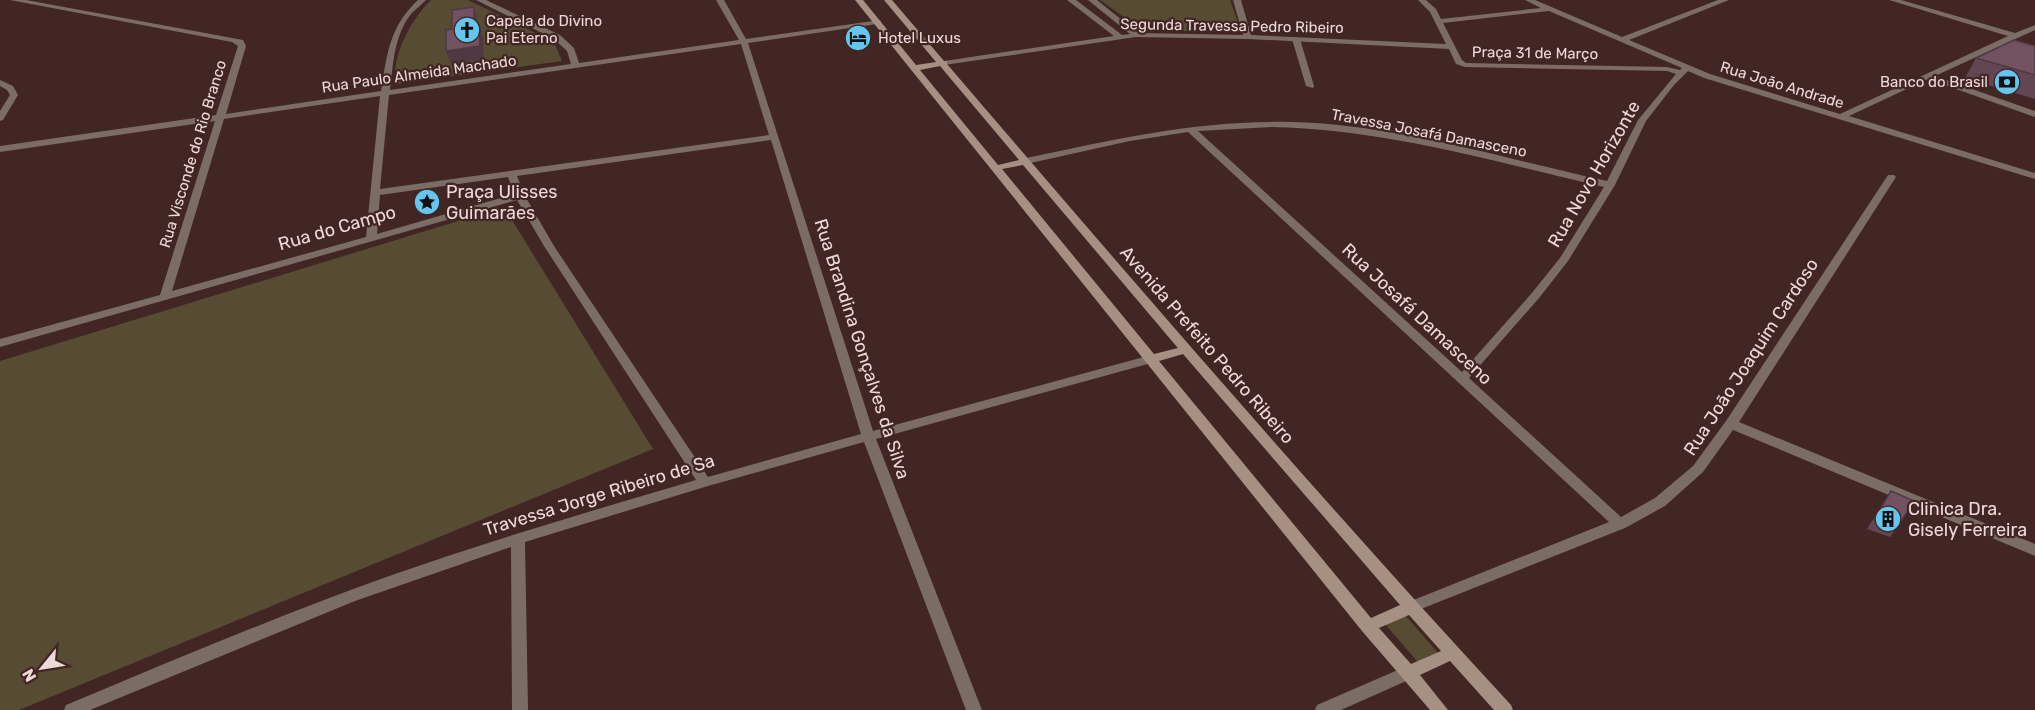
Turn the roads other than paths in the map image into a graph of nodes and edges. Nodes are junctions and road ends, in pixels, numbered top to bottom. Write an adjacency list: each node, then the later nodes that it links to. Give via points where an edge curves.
1 (14, 0): 37 (street, Rua Visconde do Rio Branco, via 240,42 241,51)
2 (480, 0): 27 (street, via 557,37 571,50)
3 (720, 0): 24 (street, Rua Brandina Gonçalves da Silva)
4 (859, 0): 16 (main road)
5 (888, 0): 26 (main road, Avenida Prefeito Pedro Ribeiro, via 899,19)
6 (1071, 0): 19 (street)
7 (1092, 0): 18 (street)
8 (1237, 0): 21 (street)
9 (1422, 0): 15 (street, Praça 31 de Março)
10 (1529, 0): 14 (street, Rua João Andrade)
11 (1722, 0): 23 (street)
12 (1893, 0): 20 (street)
13 (417, 1): 35 (street, via 398,30)
14 (1548, 9): 15 (street); 23 (street, Rua João Andrade)
15 (1439, 21): 25 (street, Praça 31 de Março)
16 (881, 22): 24 (street, Rua Paulo Almeida Machado); 28 (main road)
17 (2035, 27): 20 (street)
18 (1136, 35): 19 (street, Segunda Travessa Pedro Ribeiro); 21 (street, Segunda Travessa Pedro Ribeiro)
19 (1119, 36): 26 (street, Segunda Travessa Pedro Ribeiro)
20 (2015, 36): 30 (street)
21 (1248, 37): 22 (street, Segunda Travessa Pedro Ribeiro)
22 (1296, 39): 25 (street, Segunda Travessa Pedro Ribeiro); 32 (street)
23 (1622, 40): 29 (street, Rua João Andrade)
24 (744, 42): 27 (street, Rua Paulo Almeida Machado); 41 (street, Rua Brandina Gonçalves da Silva)
25 (1450, 47): 29 (street, Praça 31 de Março, via 1459,62 1470,66)
26 (944, 63): 28 (main road); 43 (main road, Avenida Prefeito Pedro Ribeiro)
27 (576, 66): 35 (street, Rua Paulo Almeida Machado)
28 (915, 69): 44 (main road)
29 (1685, 71): 38 (street, Rua João Andrade); 48 (street, Rua Novo Horizonte, via 1642,120)
30 (1927, 76): 36 (street); 38 (street)
31 (0, 83): 33 (street)
32 (1310, 86)
33 (10, 88): 34 (street); 39 (street, via 14,95)
34 (0, 89)
35 (385, 92): 37 (street, Rua Paulo Almeida Machado); 49 (street)
36 (2035, 114)
37 (219, 116): 42 (street, Rua Paulo Almeida Machado); 52 (street, Rua Visconde do Rio Branco)
38 (1840, 117): 46 (street, Rua João Andrade)
39 (0, 118)
40 (1190, 129): 43 (street, Travessa Josafá Damasceno); 48 (street, Travessa Josafá Damasceno, via 1254,125 1351,130); 56 (street, Rua Josafá Damasceno)
41 (775, 137): 45 (street); 58 (street, Rua Brandina Gonçalves da Silva)
42 (0, 149)
43 (1026, 161): 44 (main road); 54 (main road, Avenida Prefeito Pedro Ribeiro)
44 (996, 168): 55 (main road)
45 (511, 174): 49 (street); 50 (street)
46 (2035, 176)
47 (1891, 177): 57 (street, Rua João Joaquim Cardoso)
48 (1610, 186): 56 (street, Rua Novo Horizonte, via 1535,297)
49 (375, 193): 51 (street)
50 (520, 195): 51 (street, Rua do Campo); 59 (street, via 549,246)
51 (371, 237): 52 (street, Rua do Campo)
52 (165, 297): 53 (street)
53 (0, 343)
54 (1186, 349): 55 (main road); 63 (main road, Avenida Prefeito Pedro Ribeiro)
55 (1151, 359): 58 (street, Travessa Jorge Ribeiro de Sa); 64 (main road)
56 (1461, 380): 60 (street, Rua Josafá Damasceno)
57 (1731, 424): 60 (street, Rua João Joaquim Cardoso, via 1698,469 1660,502); 62 (street)
58 (869, 437): 59 (street, Travessa Jorge Ribeiro de Sa); 69 (street, Rua Brandina Gonçalves da Silva)
59 (704, 481): 61 (street, Travessa Jorge Ribeiro de Sa)
60 (1620, 524): 63 (street, Rua João Joaquim Cardoso)
61 (518, 540): 67 (street, Travessa Jorge Ribeiro de Sa, via 442,564 272,628); 68 (street)
62 (2035, 550)
63 (1411, 608): 64 (main road); 65 (main road, Avenida Prefeito Pedro Ribeiro)
64 (1368, 626): 66 (main road)
65 (1452, 653): 66 (main road); 72 (main road, Avenida Prefeito Pedro Ribeiro)
66 (1407, 673): 70 (street); 71 (main road)
67 (72, 710)
68 (520, 710)
69 (974, 710)
70 (1323, 710)
71 (1440, 710)
72 (1505, 710)

